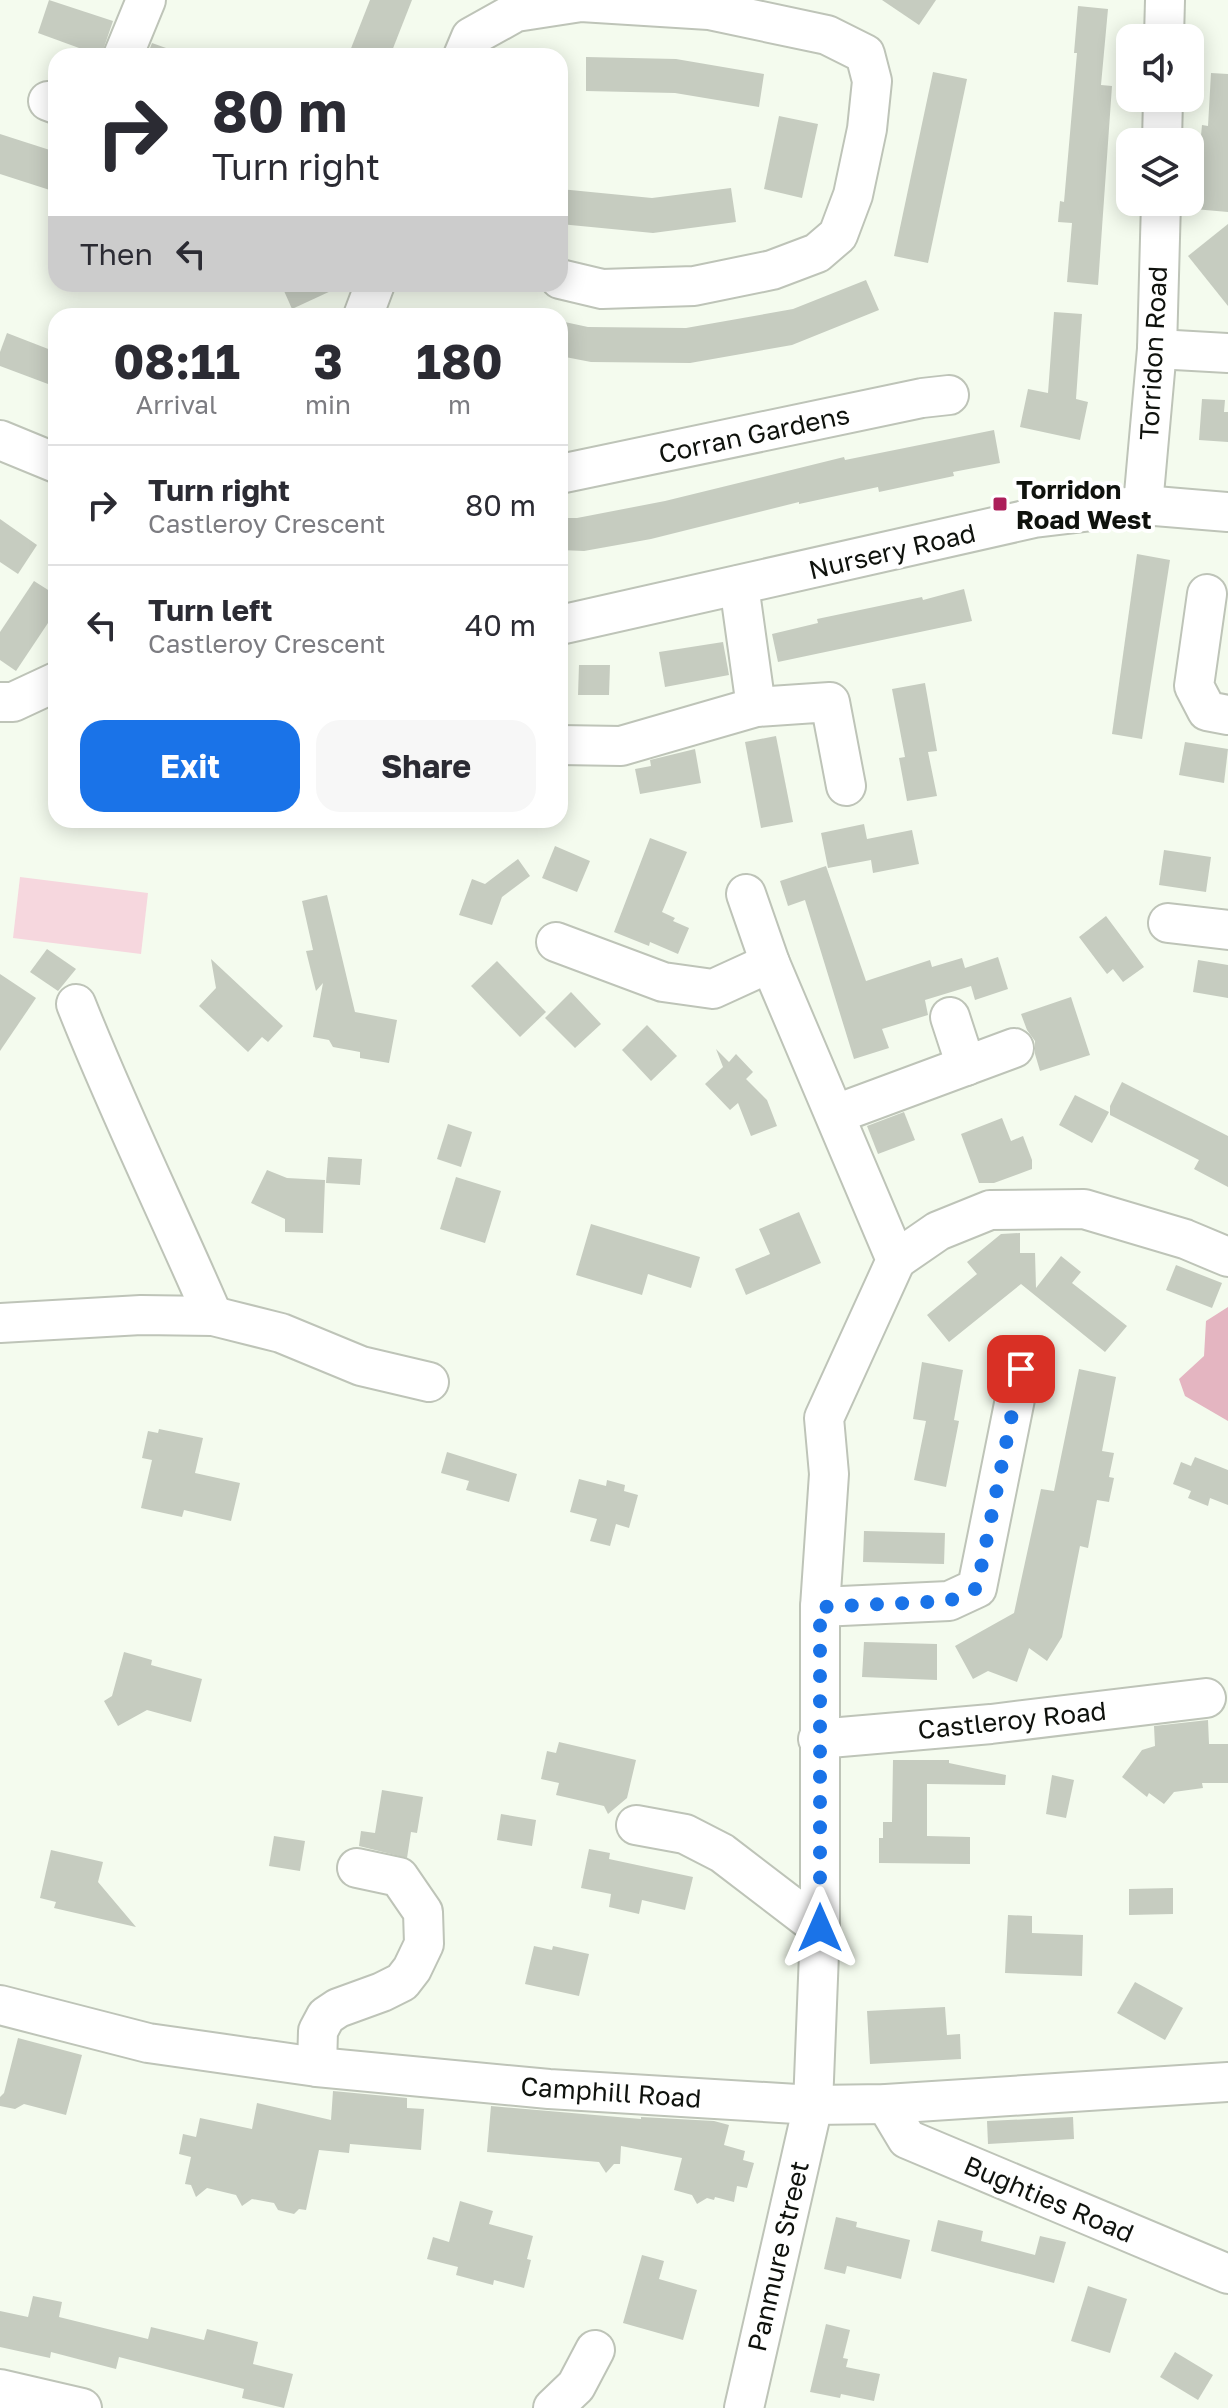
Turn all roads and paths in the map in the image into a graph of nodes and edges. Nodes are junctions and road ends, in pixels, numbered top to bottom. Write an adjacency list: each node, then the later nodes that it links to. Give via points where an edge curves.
1 (146, 0): 4 (street)
2 (1165, 0): 3 (street)
3 (1164, 24)
4 (126, 48)
5 (466, 48): 7 (street, via 471,37 516,12 581,2 709,10 827,35 865,54 872,81 853,195 838,235 817,253 772,270 694,286 602,289)
6 (1161, 216): 8 (street, Torridon Road)
7 (568, 281)
8 (1157, 349): 9 (street); 14 (street, Torridon Road)
9 (1228, 353)
10 (949, 395): 13 (street, Corran Gardens)
11 (0, 440): 12 (street)
12 (48, 460)
13 (568, 472)
14 (1143, 505): 15 (street, Nursery Road); 16 (street, Nursery Road, via 1034,518)
15 (1228, 512)
16 (739, 585): 18 (street, Nursery Road); 21 (street)
17 (1207, 594): 22 (street, via 1194,686 1207,711)
18 (568, 623)
19 (48, 686): 20 (street, via 13,702)
20 (0, 702)
21 (756, 707): 23 (street, via 621,746); 24 (street, via 830,702)
22 (1228, 715)
23 (568, 745)
24 (846, 786)
25 (746, 894): 29 (street)
26 (1168, 923): 27 (street)
27 (1228, 930)
28 (556, 942): 29 (street, via 663,982 713,989)
29 (770, 963): 34 (street)
30 (76, 1004): 37 (street)
31 (950, 1017): 33 (street)
32 (1014, 1048): 33 (street)
33 (966, 1066): 34 (street)
34 (836, 1114): 36 (street)
35 (1228, 1257): 36 (street, via 1084,1209 990,1210 938,1231)
36 (896, 1260): 41 (street, via 824,1418 829,1474)
37 (213, 1316): 38 (street); 40 (street, via 281,1333 361,1366)
38 (0, 1323)
39 (1021, 1369): 41 (street, via 977,1588 949,1601)
40 (429, 1382)
41 (820, 1607): 43 (street)
42 (1206, 1698): 43 (street, Castleroy Road)
43 (818, 1739): 46 (street)
44 (636, 1825): 46 (street, via 685,1834 722,1853)
45 (357, 1868): 48 (street, via 399,1877 423,1912 424,1944 402,1982 326,2016 318,2031)
46 (820, 1928): 51 (street)
47 (0, 2005): 48 (street, Camphill Road, via 148,2043)
48 (317, 2067): 51 (street, Camphill Road, via 549,2089)
49 (1228, 2082): 50 (street, Camphill Road)
50 (886, 2104): 51 (street, Camphill Road); 52 (street, Bughties Road, via 907,2139)
51 (813, 2105): 57 (street, Panmure Street)
52 (1228, 2274)
53 (595, 2350): 56 (street, via 576,2386)
54 (0, 2389): 55 (street)
55 (82, 2408)
56 (553, 2408)
57 (744, 2408)

